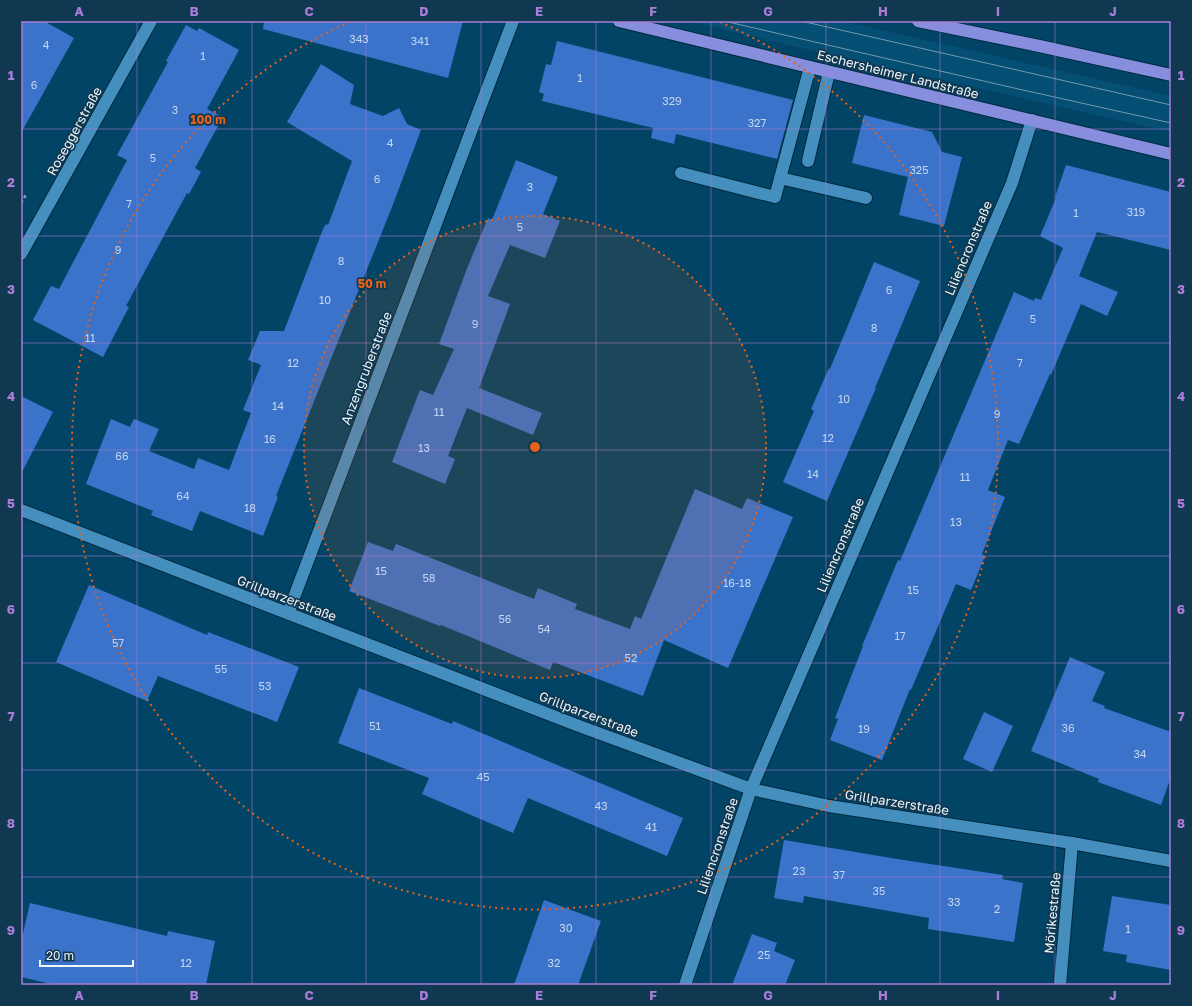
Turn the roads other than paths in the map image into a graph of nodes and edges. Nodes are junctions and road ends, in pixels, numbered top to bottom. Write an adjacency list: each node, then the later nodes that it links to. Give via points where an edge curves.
1 (151, 21): 14 (street, Roseggerstraße)
2 (513, 21): 16 (street, Anzengruberstraße)
3 (618, 21): 5 (main road, Eschersheimer Landstraße)
4 (918, 21): 7 (main road)
5 (810, 67): 6 (main road, Eschersheimer Landstraße); 12 (street)
6 (829, 72): 8 (main road, Eschersheimer Landstraße); 10 (street)
7 (1171, 75)
8 (1032, 120): 9 (main road, Eschersheimer Landstraße); 17 (street, Liliencronstraße, via 1012,183)
9 (1171, 154)
10 (808, 161)
11 (681, 173): 12 (street, via 774,197)
12 (780, 178): 13 (street)
13 (866, 198)
14 (21, 254)
15 (21, 510): 16 (street, Grillparzerstraße)
16 (288, 613): 17 (street, Grillparzerstraße, via 579,726)
17 (751, 789): 18 (street, Grillparzerstraße, via 829,806); 20 (street, Liliencronstraße)
18 (1072, 843): 19 (street, Grillparzerstraße); 21 (street, Mörikestraße)
19 (1171, 861)
20 (685, 985)
21 (1060, 985)

